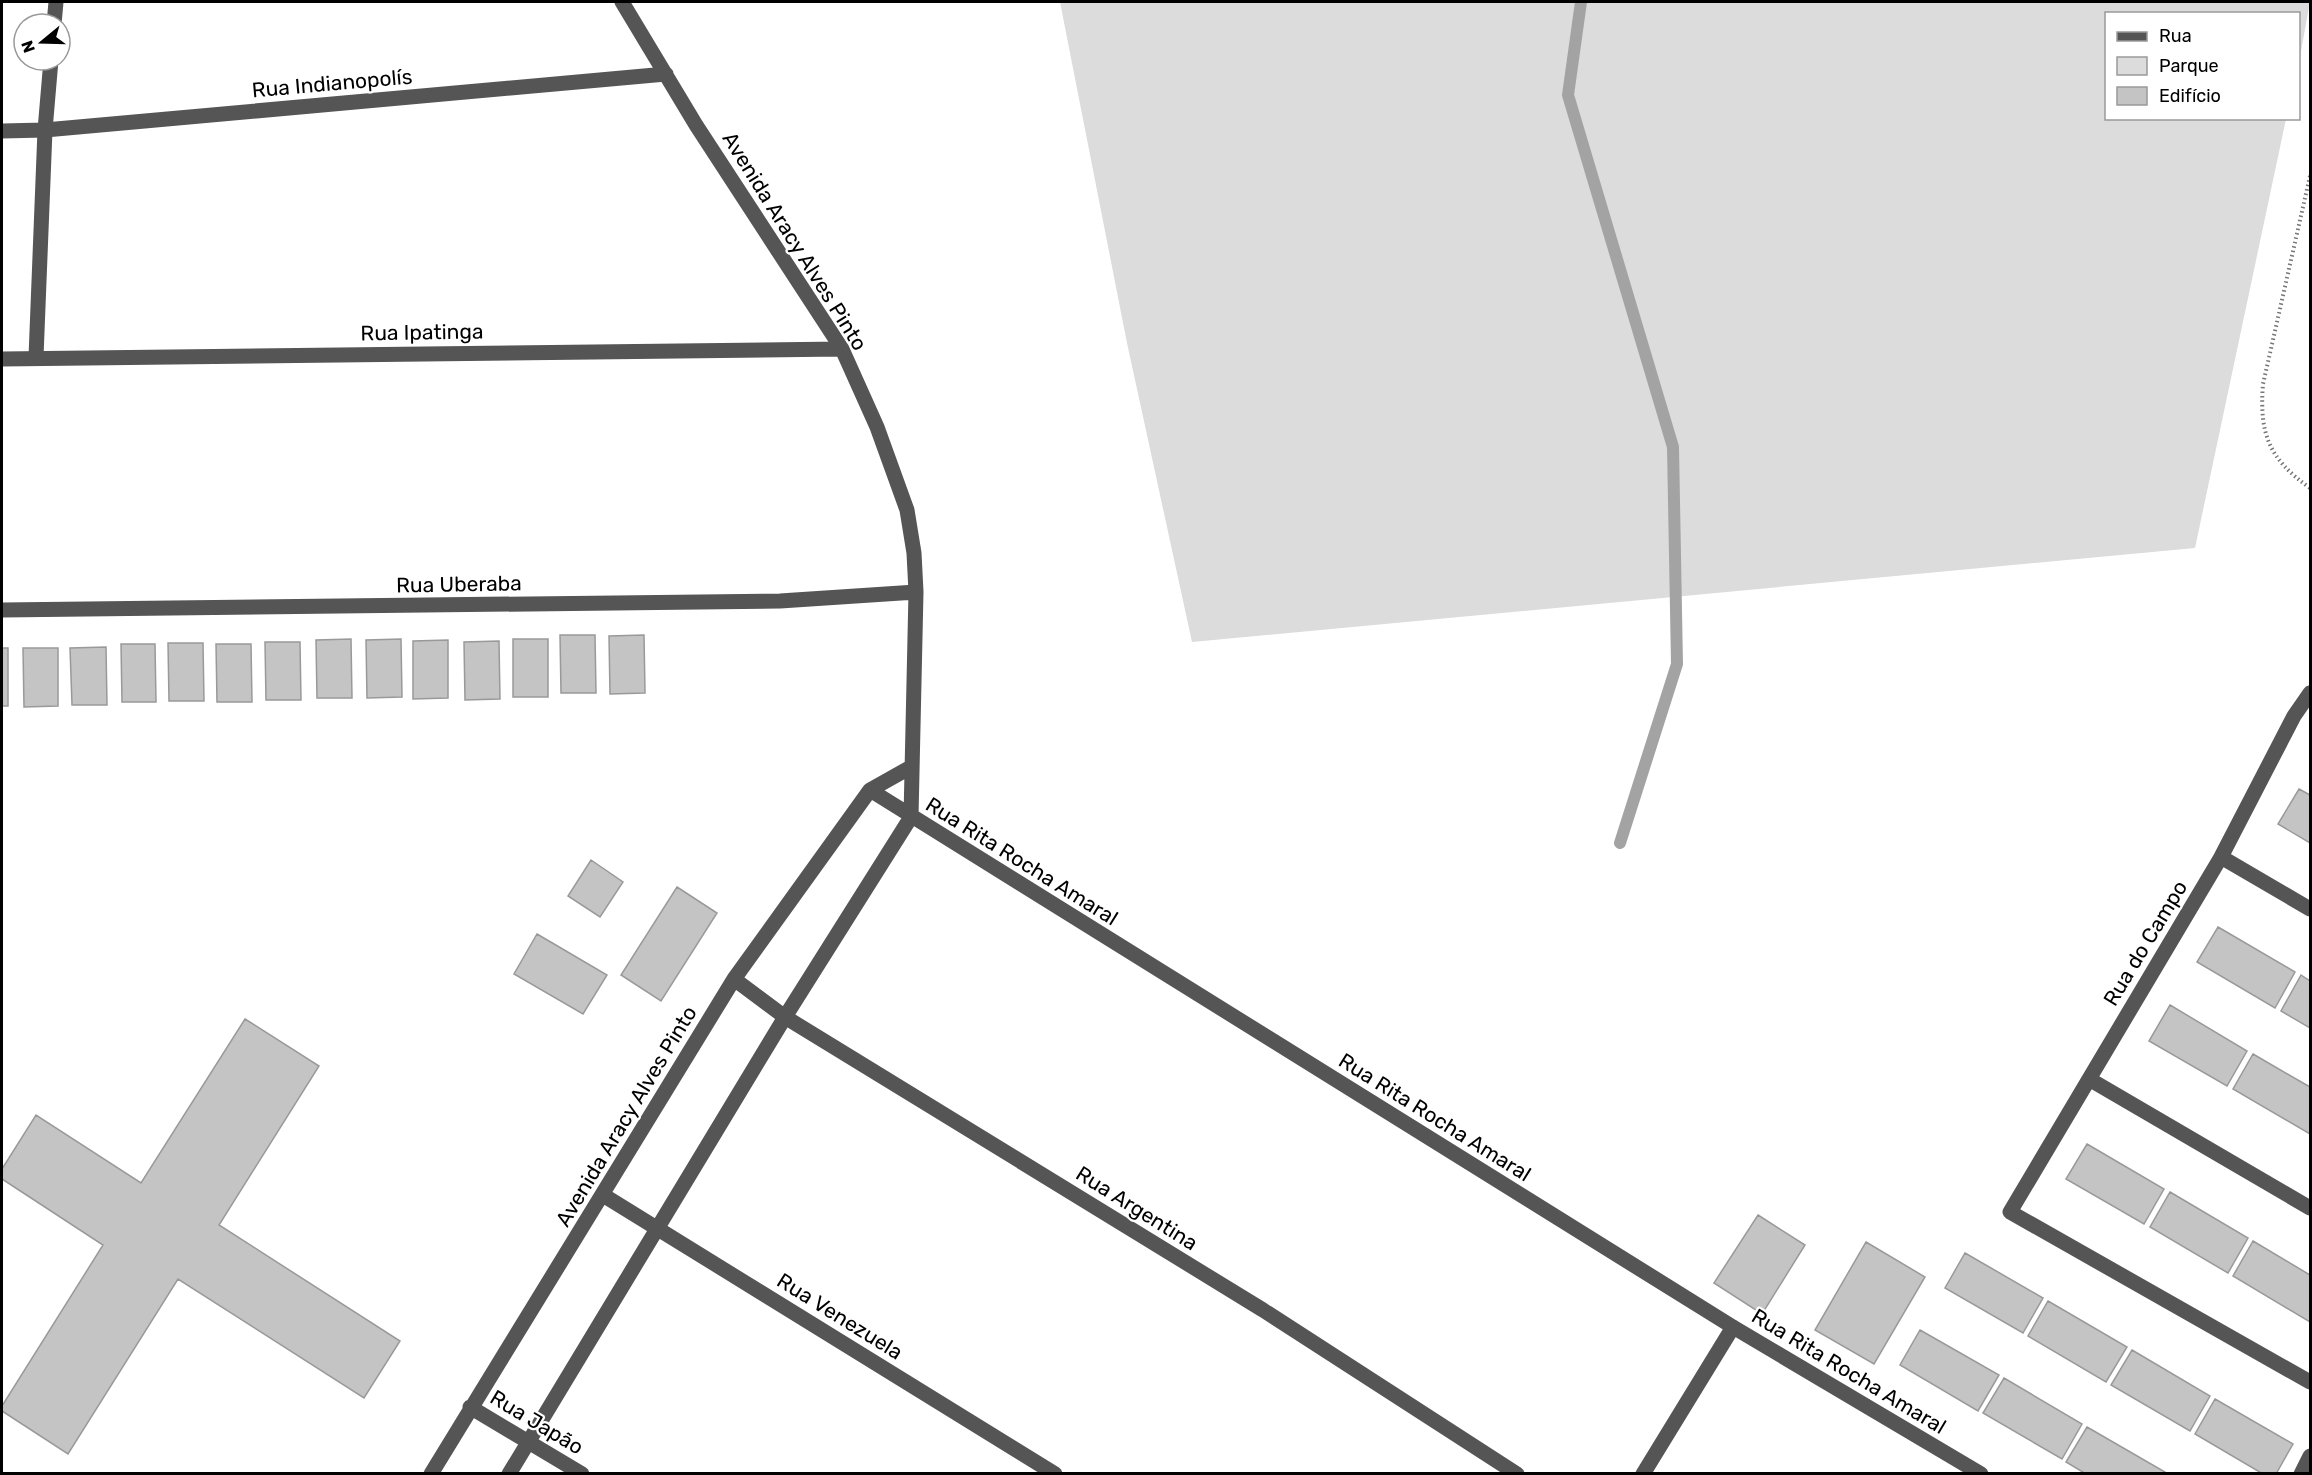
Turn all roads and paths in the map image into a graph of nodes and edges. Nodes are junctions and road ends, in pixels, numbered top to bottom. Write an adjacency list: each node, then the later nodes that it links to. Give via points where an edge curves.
1 (622, 2): 3 (street, Avenida Aracy Alves Pinto)
2 (50, 72): 4 (street)
3 (666, 74): 4 (street, Rua Indianopolís); 7 (street, Avenida Aracy Alves Pinto)
4 (45, 130): 5 (street, Rua Indianopolís); 8 (street)
5 (2, 131)
6 (2310, 176): 10 (path, via 2263,384 2261,410 2263,431 2272,449 2294,477)
7 (842, 349): 8 (street, Rua Ipatinga); 11 (street, Avenida Aracy Alves Pinto, via 877,427 907,510)
8 (36, 357): 9 (street, Rua Ipatinga)
9 (2, 358)
10 (2310, 488)
11 (916, 591): 12 (street, Rua Uberaba, via 780,601); 14 (street, Avenida Aracy Alves Pinto)
12 (2, 610)
13 (2310, 693): 17 (street, Rua do Campo, via 2294,716)
14 (911, 767): 15 (street); 16 (street, Avenida Aracy Alves Pinto)
15 (870, 790): 16 (street, Rua Rita Rocha Amaral); 19 (street, Avenida Aracy Alves Pinto)
16 (911, 817): 20 (street); 25 (street, Rua Rita Rocha Amaral)
17 (2221, 857): 18 (street); 21 (street, Rua do Campo)
18 (2310, 909)
19 (734, 979): 20 (street, Rua Argentina); 22 (street, Avenida Aracy Alves Pinto)
20 (786, 1017): 24 (street); 34 (street, Rua Argentina, via 1263,1310)
21 (2089, 1079): 23 (street); 26 (street, Rua do Campo, via 2010,1212)
22 (603, 1195): 24 (street, Rua Venezuela); 27 (street, Avenida Aracy Alves Pinto)
23 (2310, 1209)
24 (658, 1229): 28 (street); 33 (street, Rua Venezuela)
25 (1733, 1327): 35 (street); 36 (street, Rua Rita Rocha Amaral)
26 (2310, 1382)
27 (470, 1407): 28 (street, Rua Japão); 30 (street, Avenida Aracy Alves Pinto)
28 (527, 1442): 31 (street); 32 (street, Rua Japão)
29 (2310, 1456): 37 (street)
30 (431, 1473)
31 (508, 1473)
32 (582, 1473)
33 (1055, 1473)
34 (1517, 1473)
35 (1643, 1473)
36 (1982, 1473)
37 (2301, 1473)

